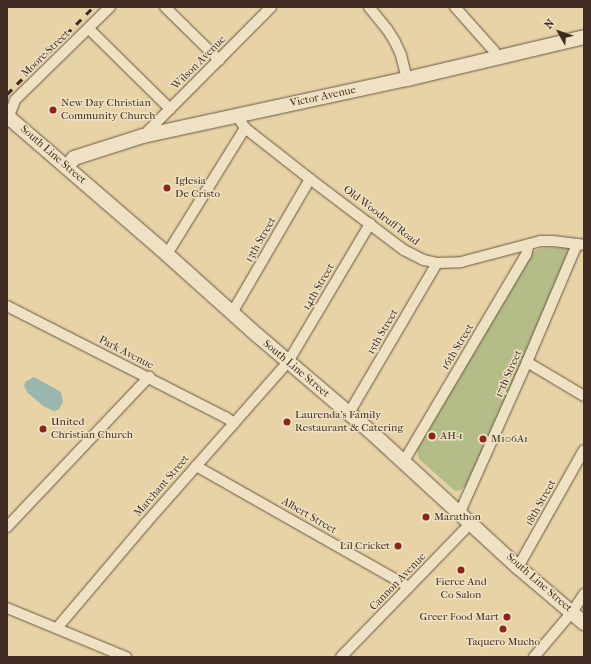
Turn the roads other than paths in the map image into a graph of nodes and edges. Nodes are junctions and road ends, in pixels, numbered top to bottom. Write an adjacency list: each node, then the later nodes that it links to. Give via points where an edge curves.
1 (110, 7): 6 (street, Moore Street)
2 (165, 7): 9 (street)
3 (369, 7): 10 (street, via 395,42)
4 (455, 7): 8 (street, via 494,51)
5 (268, 8): 9 (street, Wilson Avenue)
6 (89, 29): 11 (street); 13 (street, Moore Street, via 15,100)
7 (584, 37): 8 (main road, Victor Avenue)
8 (495, 59): 10 (main road, Victor Avenue)
9 (219, 60): 11 (street, Wilson Avenue)
10 (407, 79): 12 (main road, Victor Avenue)
11 (170, 109): 15 (street, Wilson Avenue)
12 (236, 116): 14 (street, Old Woodruff Road); 15 (main road, Victor Avenue)
13 (8, 119): 16 (main road, South Line Street)
14 (245, 128): 17 (street, Old Woodruff Road); 21 (street)
15 (143, 136): 16 (main road, Victor Avenue, via 74,158)
16 (67, 167): 21 (main road, South Line Street)
17 (310, 179): 18 (street, Old Woodruff Road); 24 (street, 13th Street)
18 (370, 224): 22 (street, Old Woodruff Road, via 410,254); 25 (street, 14th Street)
19 (529, 244): 20 (street, Old Woodruff Road, via 553,241); 22 (street, Old Woodruff Road, via 471,260); 32 (street, 16th Street, via 526,255)
20 (580, 245): 26 (street, 17th Street)
21 (167, 254): 24 (main road, South Line Street)
22 (437, 263): 29 (street, 15th Street)
23 (7, 306): 27 (street, Park Avenue)
24 (232, 313): 25 (main road, South Line Street)
25 (288, 362): 29 (main road, South Line Street); 30 (street, Marchant Street)
26 (527, 362): 28 (street); 34 (street, 17th Street)
27 (148, 378): 30 (street, Park Avenue); 36 (street)
28 (584, 396)
29 (349, 413): 32 (main road, South Line Street)
30 (234, 423): 33 (street, Marchant Street)
31 (584, 450): 37 (street, 18th Street)
32 (404, 462): 34 (main road, South Line Street)
33 (196, 466): 38 (street, Albert Street); 43 (street, Marchant Street)
34 (460, 512): 35 (main road, South Line Street)
35 (471, 523): 37 (main road, South Line Street); 38 (street, Cannon Avenue)
36 (7, 528)
37 (518, 567): 41 (main road, South Line Street)
38 (409, 588): 45 (street, Cannon Avenue)
39 (584, 594): 41 (street)
40 (7, 608): 43 (street)
41 (572, 612): 42 (main road, South Line Street); 46 (street)
42 (584, 623)
43 (57, 628): 44 (street)
44 (126, 657)
45 (341, 657)
46 (534, 657)

